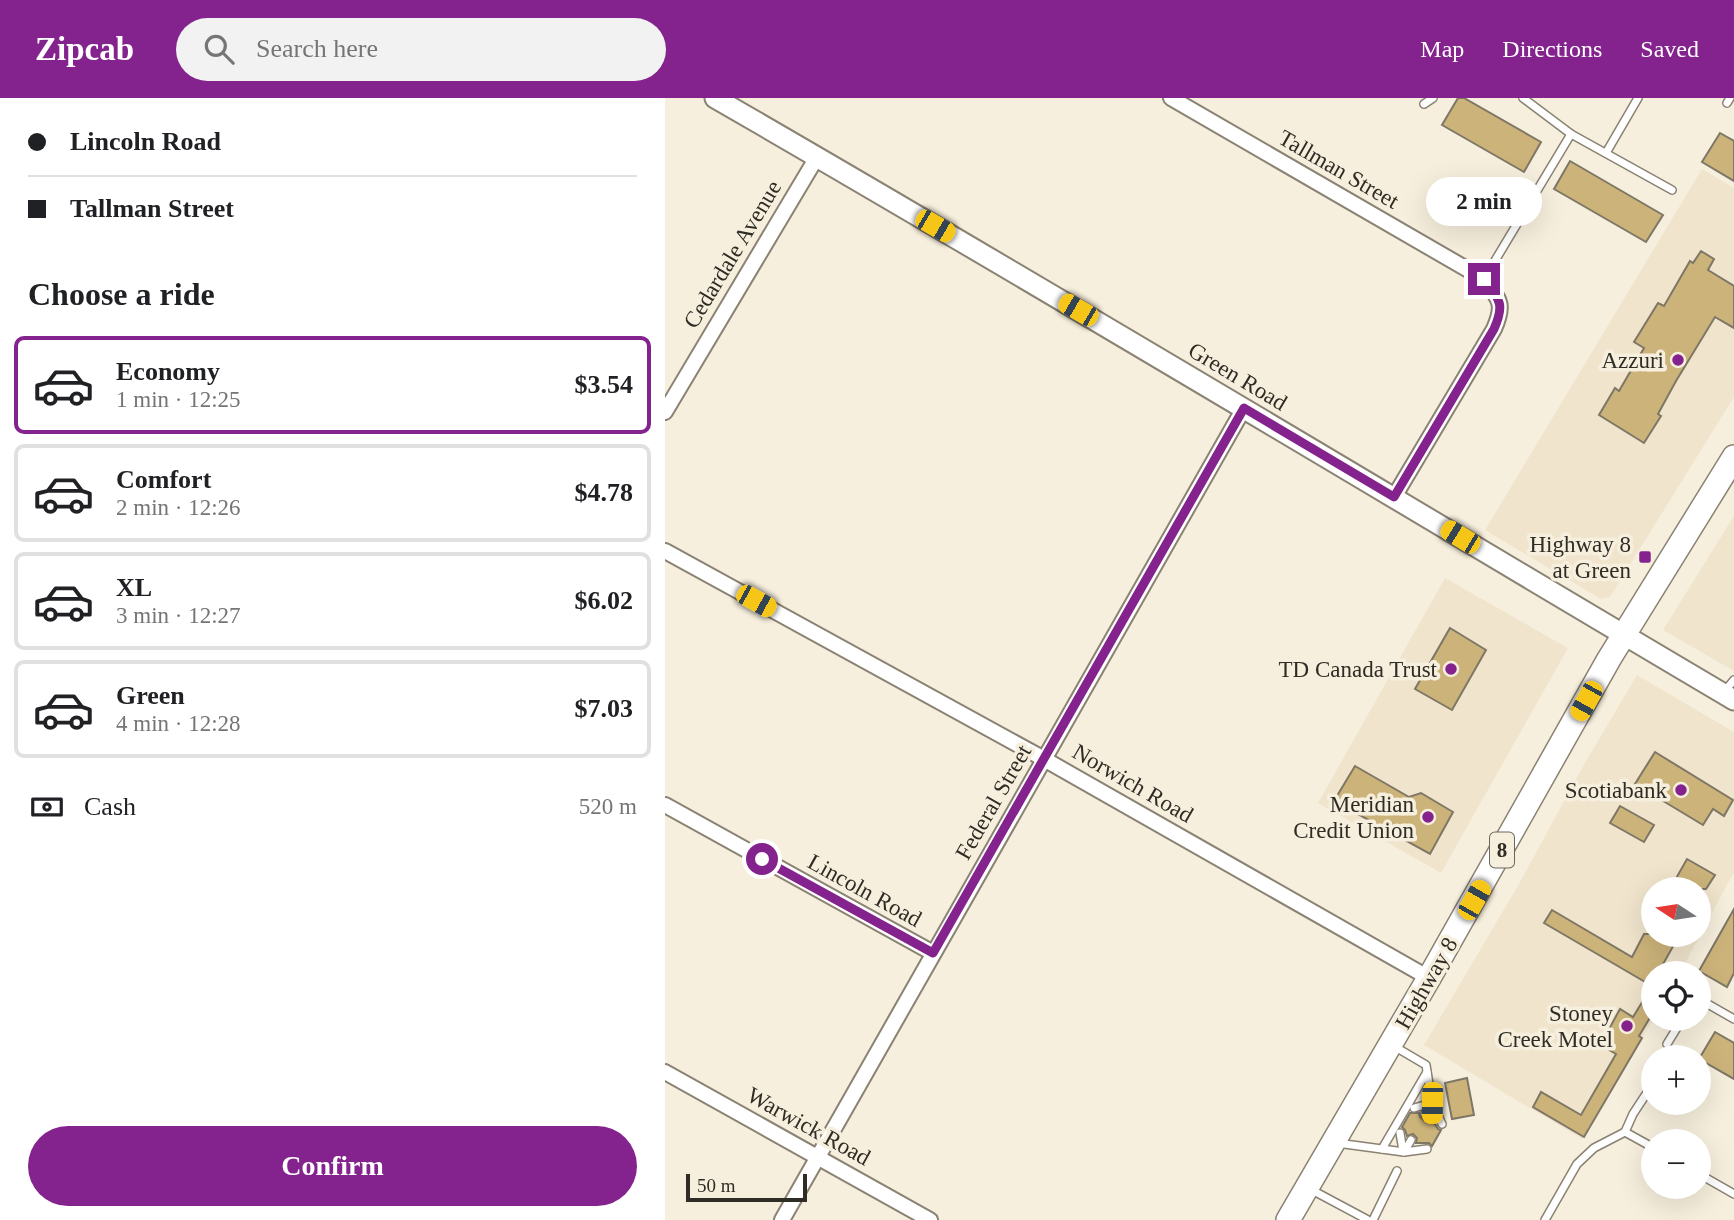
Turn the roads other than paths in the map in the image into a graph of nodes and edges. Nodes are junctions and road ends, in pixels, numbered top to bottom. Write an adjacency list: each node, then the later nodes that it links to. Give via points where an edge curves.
1 (715, 98): 9 (street, Green Road)
2 (1172, 98): 11 (street, Tallman Street)
3 (1433, 98): 6 (lane)
4 (1523, 98): 7 (lane)
5 (1638, 98): 8 (lane)
6 (1424, 104)
7 (1571, 134): 8 (lane); 11 (lane)
8 (1606, 153): 10 (lane)
9 (817, 157): 12 (street, Green Road); 13 (street, Cedardale Avenue)
10 (1672, 190)
11 (1484, 279): 15 (street, via 1499,299 1500,315)
12 (1244, 408): 15 (street, Green Road); 19 (street, Federal Street)
13 (665, 412)
14 (1734, 457): 17 (main road, Highway 8 / 8)
15 (1394, 497): 17 (street, Green Road)
16 (665, 551): 19 (street, Norwich Road)
17 (1623, 635): 18 (street, Green Road); 22 (main road, Highway 8 / 8)
18 (1730, 691)
19 (1044, 759): 21 (street, Federal Street); 22 (street, Norwich Road)
20 (665, 805): 21 (street, Lincoln Road)
21 (933, 953): 39 (street, Federal Street)
22 (1429, 978): 26 (main road, Highway 8 / 8)
23 (1711, 1006): 24 (lane)
24 (1734, 1019)
25 (1675, 1031): 27 (lane)
26 (1391, 1044): 29 (lane, via 1426,1065); 35 (main road, Highway 8 / 8)
27 (1667, 1045)
28 (665, 1072): 39 (street, Warwick Road)
29 (1427, 1072): 31 (lane); 36 (lane)
30 (1641, 1102): 33 (lane)
31 (1432, 1103): 31 (lane, via 1422,1113); 32 (lane)
32 (1442, 1124)
33 (1625, 1132): 34 (lane); 48 (lane, via 1577,1164)
34 (1641, 1141)
35 (1332, 1142): 36 (lane); 42 (main road, Highway 8 / 8)
36 (1382, 1149): 38 (lane)
37 (1427, 1149): 38 (lane)
38 (1404, 1152): 38 (lane, via 1408,1138)
39 (818, 1157): 44 (street, Federal Street); 45 (street, Warwick Road)
40 (1397, 1171): 47 (lane)
41 (1711, 1181): 43 (lane)
42 (1307, 1187): 46 (main road, Highway 8 / 8); 47 (lane)
43 (1734, 1194)
44 (782, 1220)
45 (930, 1220)
46 (1288, 1220)
47 (1370, 1220)
48 (1545, 1220)

